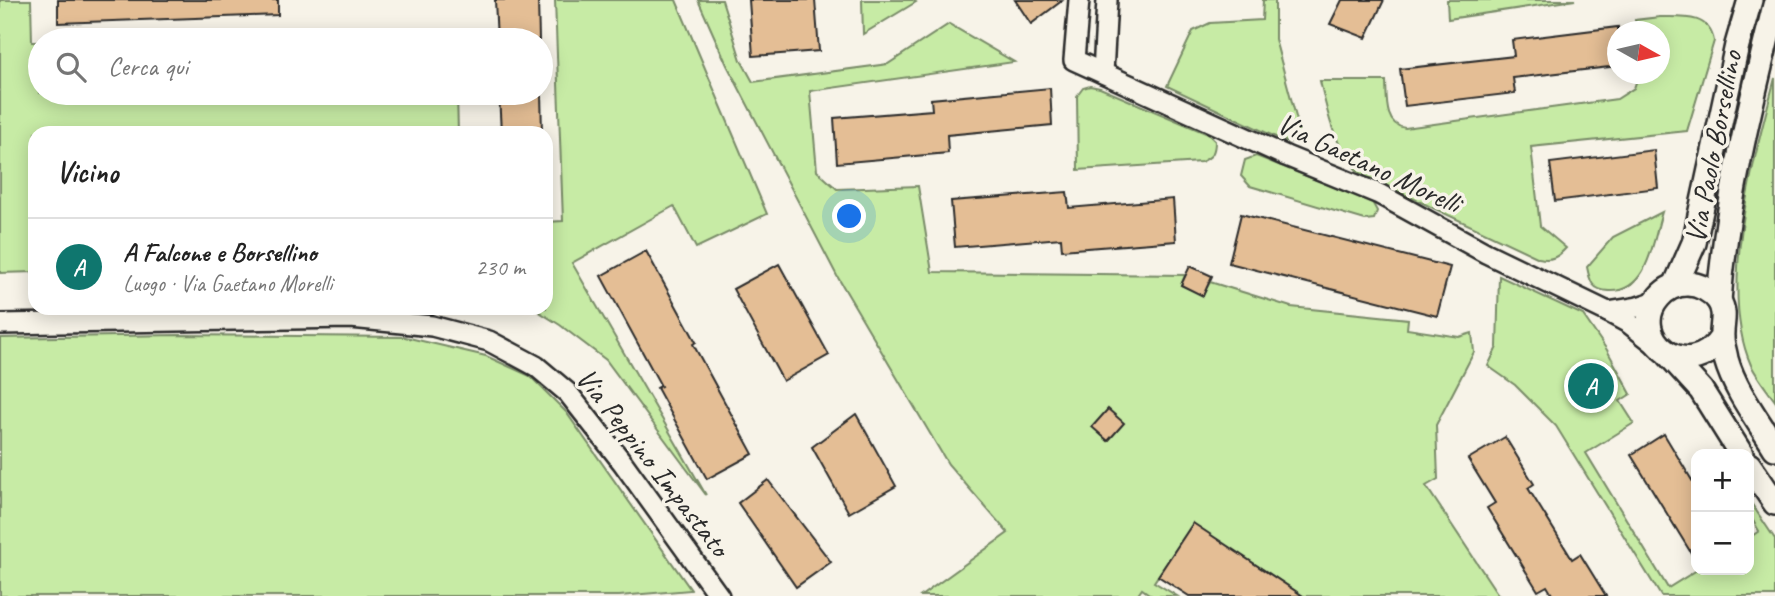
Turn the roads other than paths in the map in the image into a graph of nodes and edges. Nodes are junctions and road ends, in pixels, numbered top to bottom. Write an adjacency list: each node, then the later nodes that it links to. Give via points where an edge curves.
1 (1079, 0): 6 (street, Via Gaetano Morelli, via 1074,60)
2 (1107, 0): 6 (street)
3 (1750, 0): 7 (street, Via Paolo Borsellino, via 1694,243)
4 (1775, 5): 5 (street, Via Paolo Borsellino)
5 (1769, 58): 9 (street, Via Paolo Borsellino, via 1731,200)
6 (1103, 73): 10 (street, Via Gaetano Morelli, via 1379,194)
7 (1675, 286): 8 (street); 9 (street, via 1700,286)
8 (1656, 300): 10 (street); 13 (street, via 1649,325)
9 (1719, 301): 12 (street, via 1724,325)
10 (1608, 312): 13 (street, Via Gaetano Morelli)
11 (0, 324): 18 (street, Via Peppino Impastato, via 351,318 432,326 489,341 536,366 568,393)
12 (1721, 337): 13 (street, via 1705,355 1693,359); 14 (street, via 1735,382)
13 (1664, 351): 15 (street, via 1701,390)
14 (1775, 448)
15 (1738, 449)
16 (1754, 473): 17 (street)
17 (1775, 503)
18 (719, 596)

